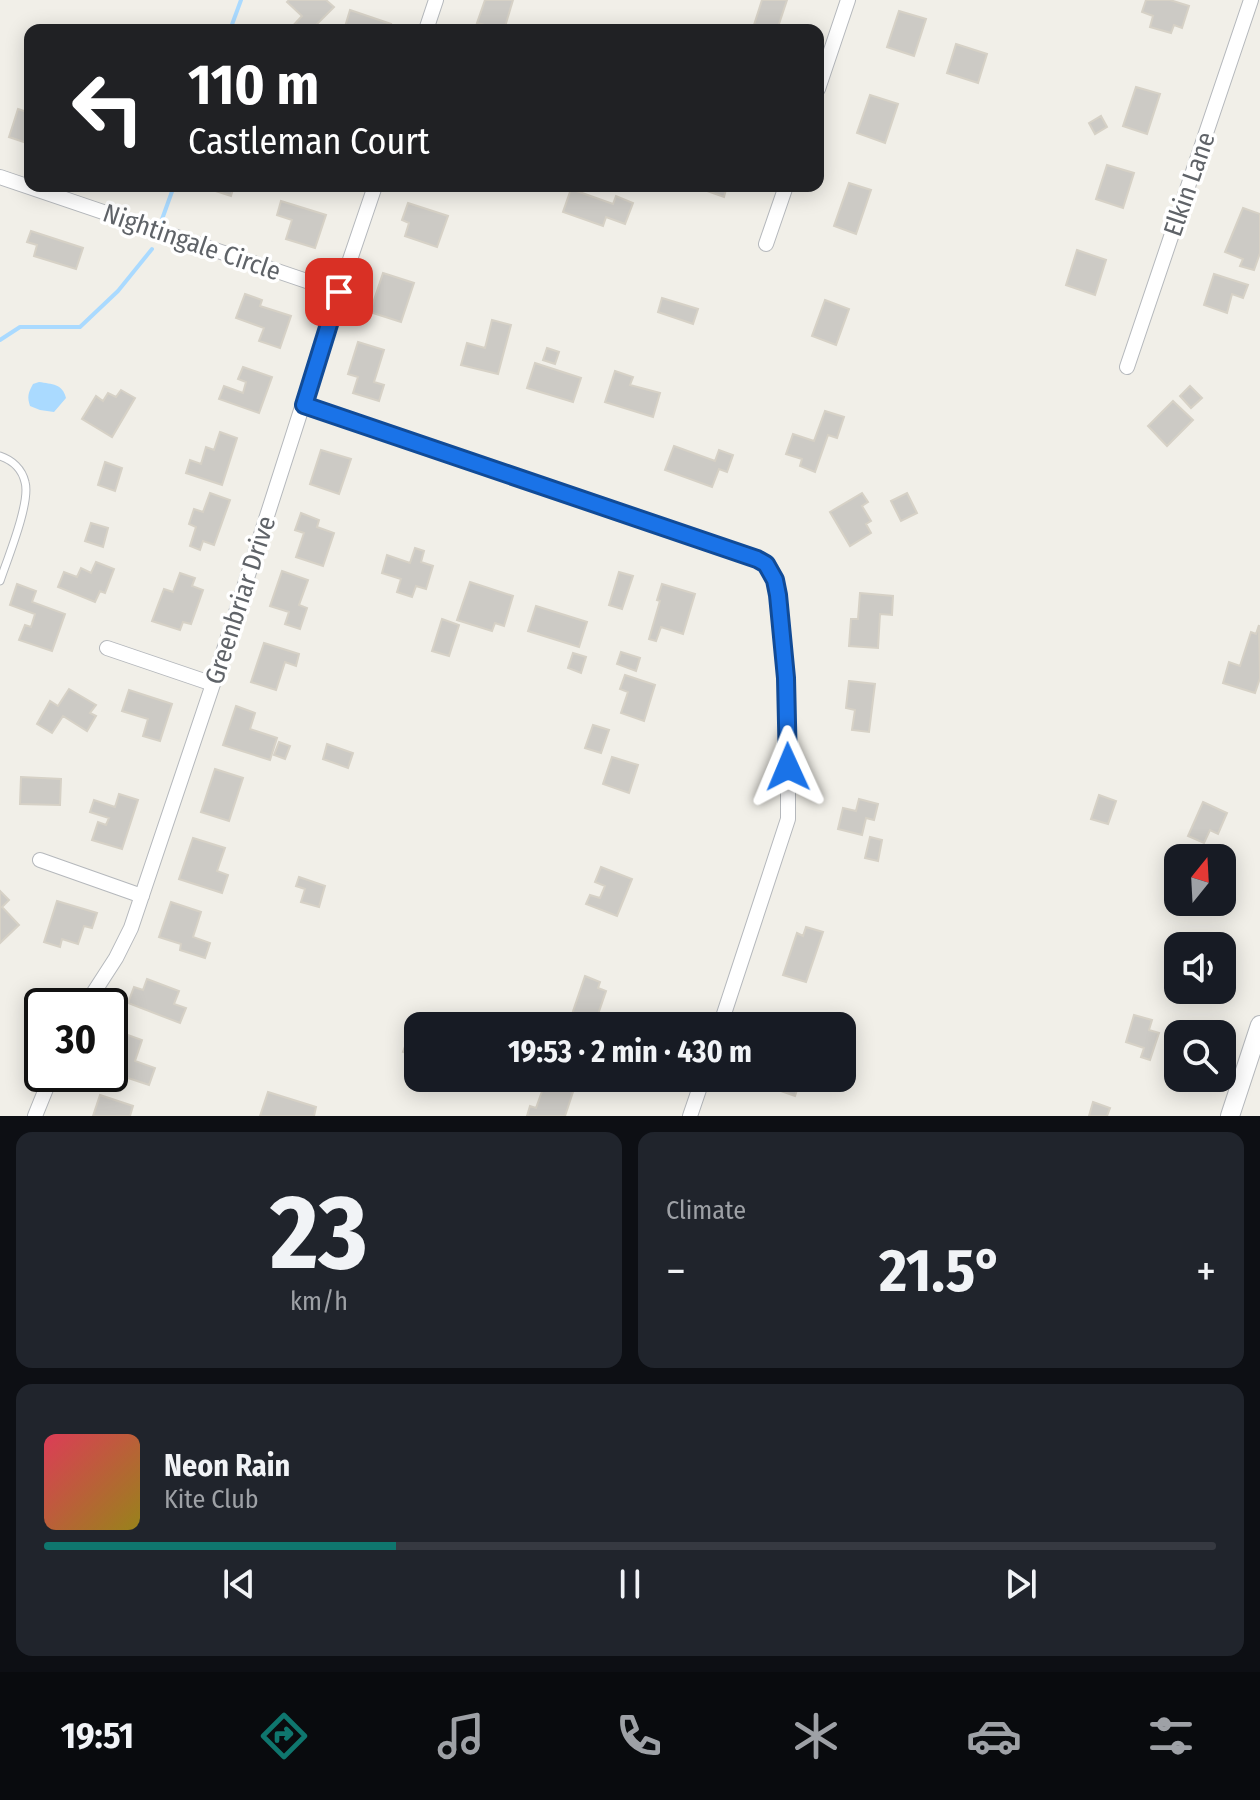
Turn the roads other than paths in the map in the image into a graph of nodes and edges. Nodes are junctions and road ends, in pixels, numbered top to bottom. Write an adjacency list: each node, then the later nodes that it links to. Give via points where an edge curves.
1 (436, 0): 4 (street)
2 (848, 0): 5 (street)
3 (1251, 0): 13 (street, Elkin Lane)
4 (428, 24)
5 (824, 71)
6 (0, 177): 7 (street, Nightingale Circle)
7 (24, 185)
8 (44, 192): 12 (street, Nightingale Circle)
9 (373, 192): 12 (street, Greenbriar Drive)
10 (784, 192): 11 (street)
11 (766, 244)
12 (339, 292): 14 (street, Greenbriar Drive)
13 (1127, 367)
14 (304, 405): 20 (street, Greenbriar Drive); 24 (street, via 766,564 775,580 786,678 788,819)
15 (0, 456): 17 (lane, via 17,466 26,484)
16 (0, 550): 17 (lane)
17 (9, 556): 18 (lane)
18 (0, 581)
19 (107, 648): 20 (street)
20 (213, 684): 22 (street, Greenbriar Drive)
21 (40, 860): 22 (street)
22 (142, 896): 23 (street, Greenbriar Drive, via 131,928)
23 (96, 988)
24 (725, 1012)
25 (1260, 1025): 30 (street)
26 (45, 1092): 28 (street)
27 (698, 1092): 29 (street)
28 (35, 1116)
29 (690, 1116)
30 (1230, 1116)

